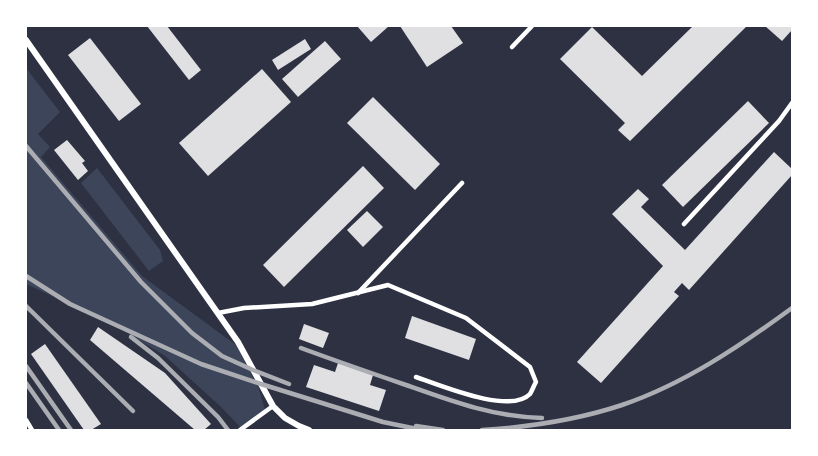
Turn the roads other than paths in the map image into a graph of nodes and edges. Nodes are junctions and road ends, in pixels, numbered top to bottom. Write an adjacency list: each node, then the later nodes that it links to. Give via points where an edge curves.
1 (532, 26): 3 (lane)
2 (26, 40): 8 (street)
3 (512, 47)
4 (792, 103): 6 (lane)
5 (462, 183): 7 (lane)
6 (684, 224)
7 (357, 293): 8 (lane, via 312,304); 9 (lane, via 388,285 466,318 530,367 536,382 530,395 501,402)
8 (218, 313): 10 (street)
9 (416, 377)
10 (273, 406): 13 (lane); 14 (street, via 285,418)
11 (26, 420): 12 (lane)
12 (32, 430)
13 (240, 430)
14 (309, 430)

